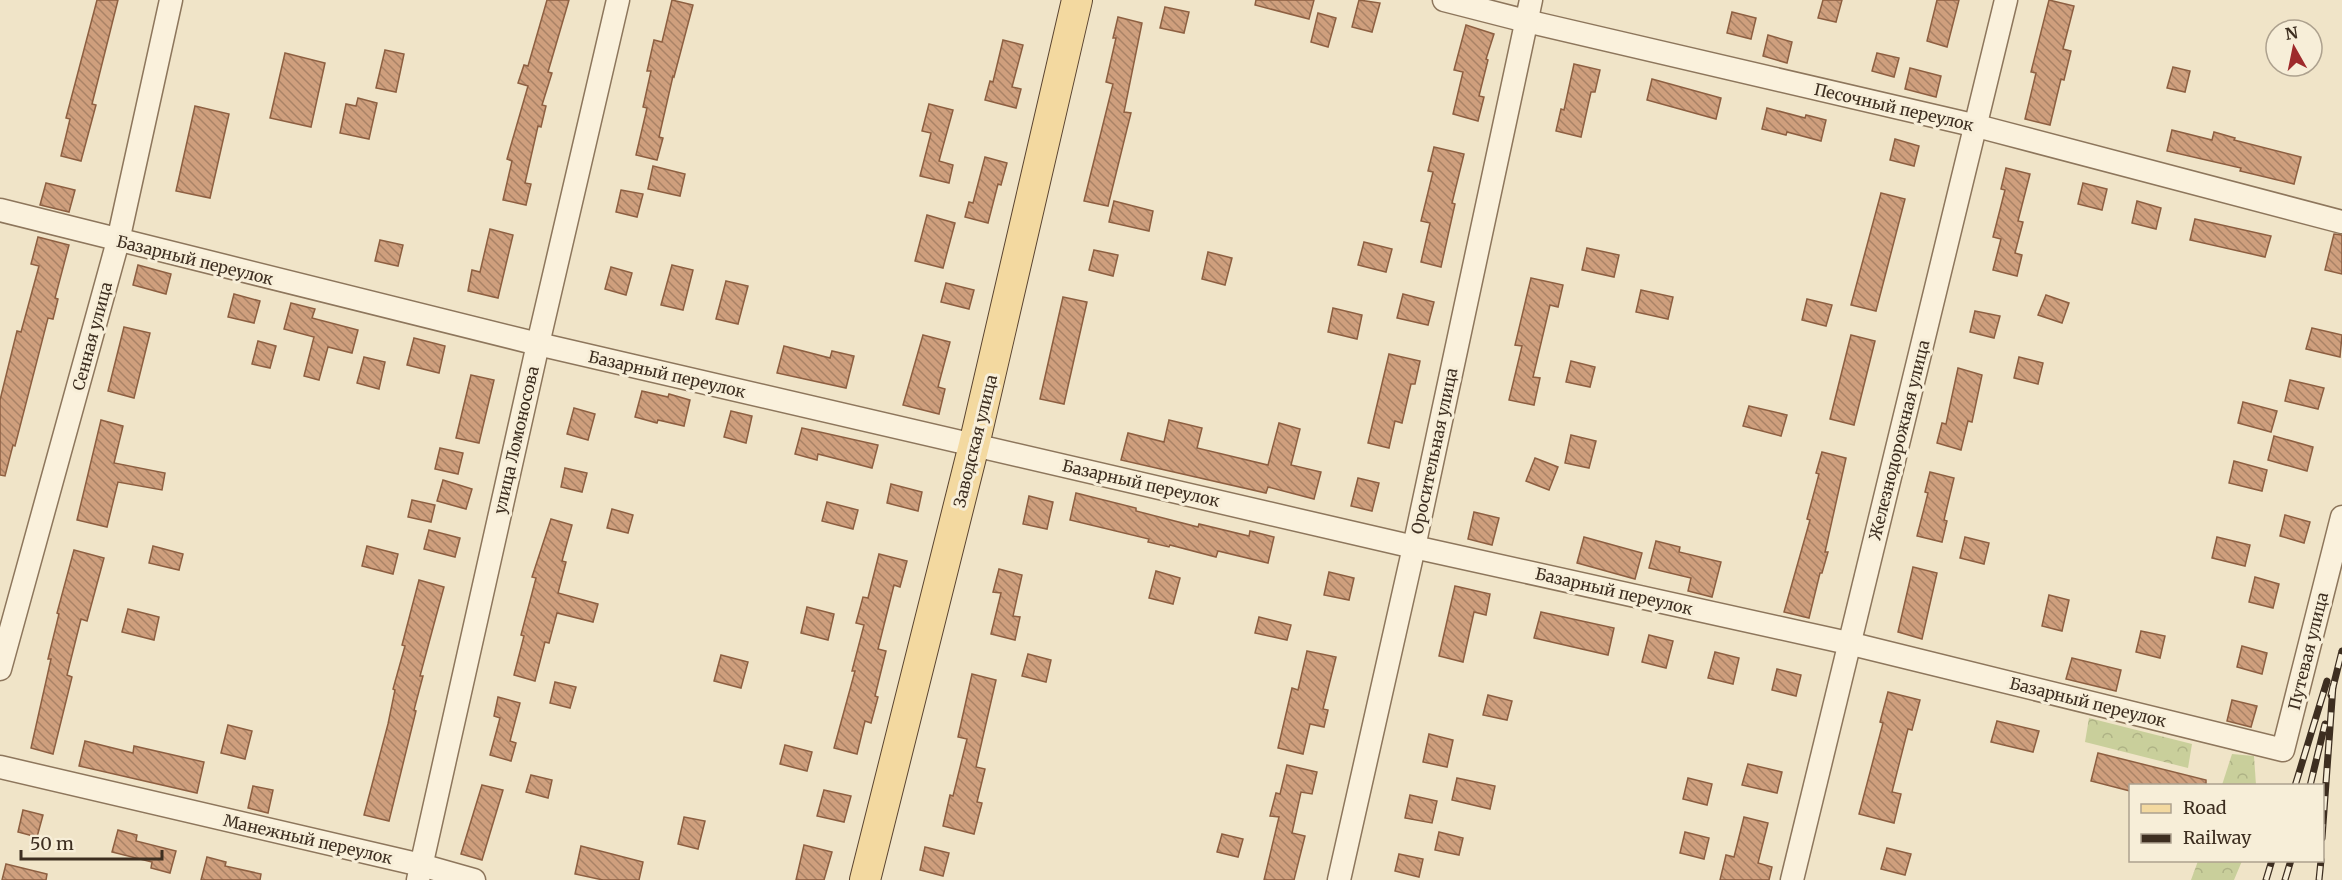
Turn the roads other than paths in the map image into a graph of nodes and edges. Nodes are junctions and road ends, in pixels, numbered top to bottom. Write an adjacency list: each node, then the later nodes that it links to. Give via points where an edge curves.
1 (171, 0): 11 (street, Сенная улица)
2 (618, 0): 12 (street, улица Ломоносова)
3 (1077, 0): 13 (main road, Заводская улица)
4 (1444, 0): 7 (street, Песочный переулок)
5 (1544, 0): 7 (street, Оросительная улица)
6 (2006, 0): 8 (street, Железнодорожная улица)
7 (1529, 11): 8 (street, Песочный переулок); 15 (street, Оросительная улица)
8 (1977, 126): 10 (street, Песочный переулок); 16 (street, Железнодорожная улица)
9 (0, 210): 11 (street, Базарный переулок)
10 (2342, 222)
11 (118, 241): 12 (street, Базарный переулок); 17 (street, Сенная улица)
12 (537, 344): 13 (street, Базарный переулок); 20 (street, улица Ломоносова)
13 (974, 445): 15 (street, Базарный переулок); 22 (main road, Заводская улица)
14 (2342, 517): 18 (street, Путевая улица)
15 (1414, 546): 16 (street, Базарный переулок); 23 (street, Оросительная улица)
16 (1848, 643): 18 (street, Базарный переулок); 24 (street, Железнодорожная улица)
17 (0, 669)
18 (2283, 750)
19 (0, 767): 20 (street, Манежный переулок)
20 (419, 873): 21 (street, Манежный переулок)
21 (474, 880)
22 (865, 880)
23 (1339, 880)
24 (1792, 880)

